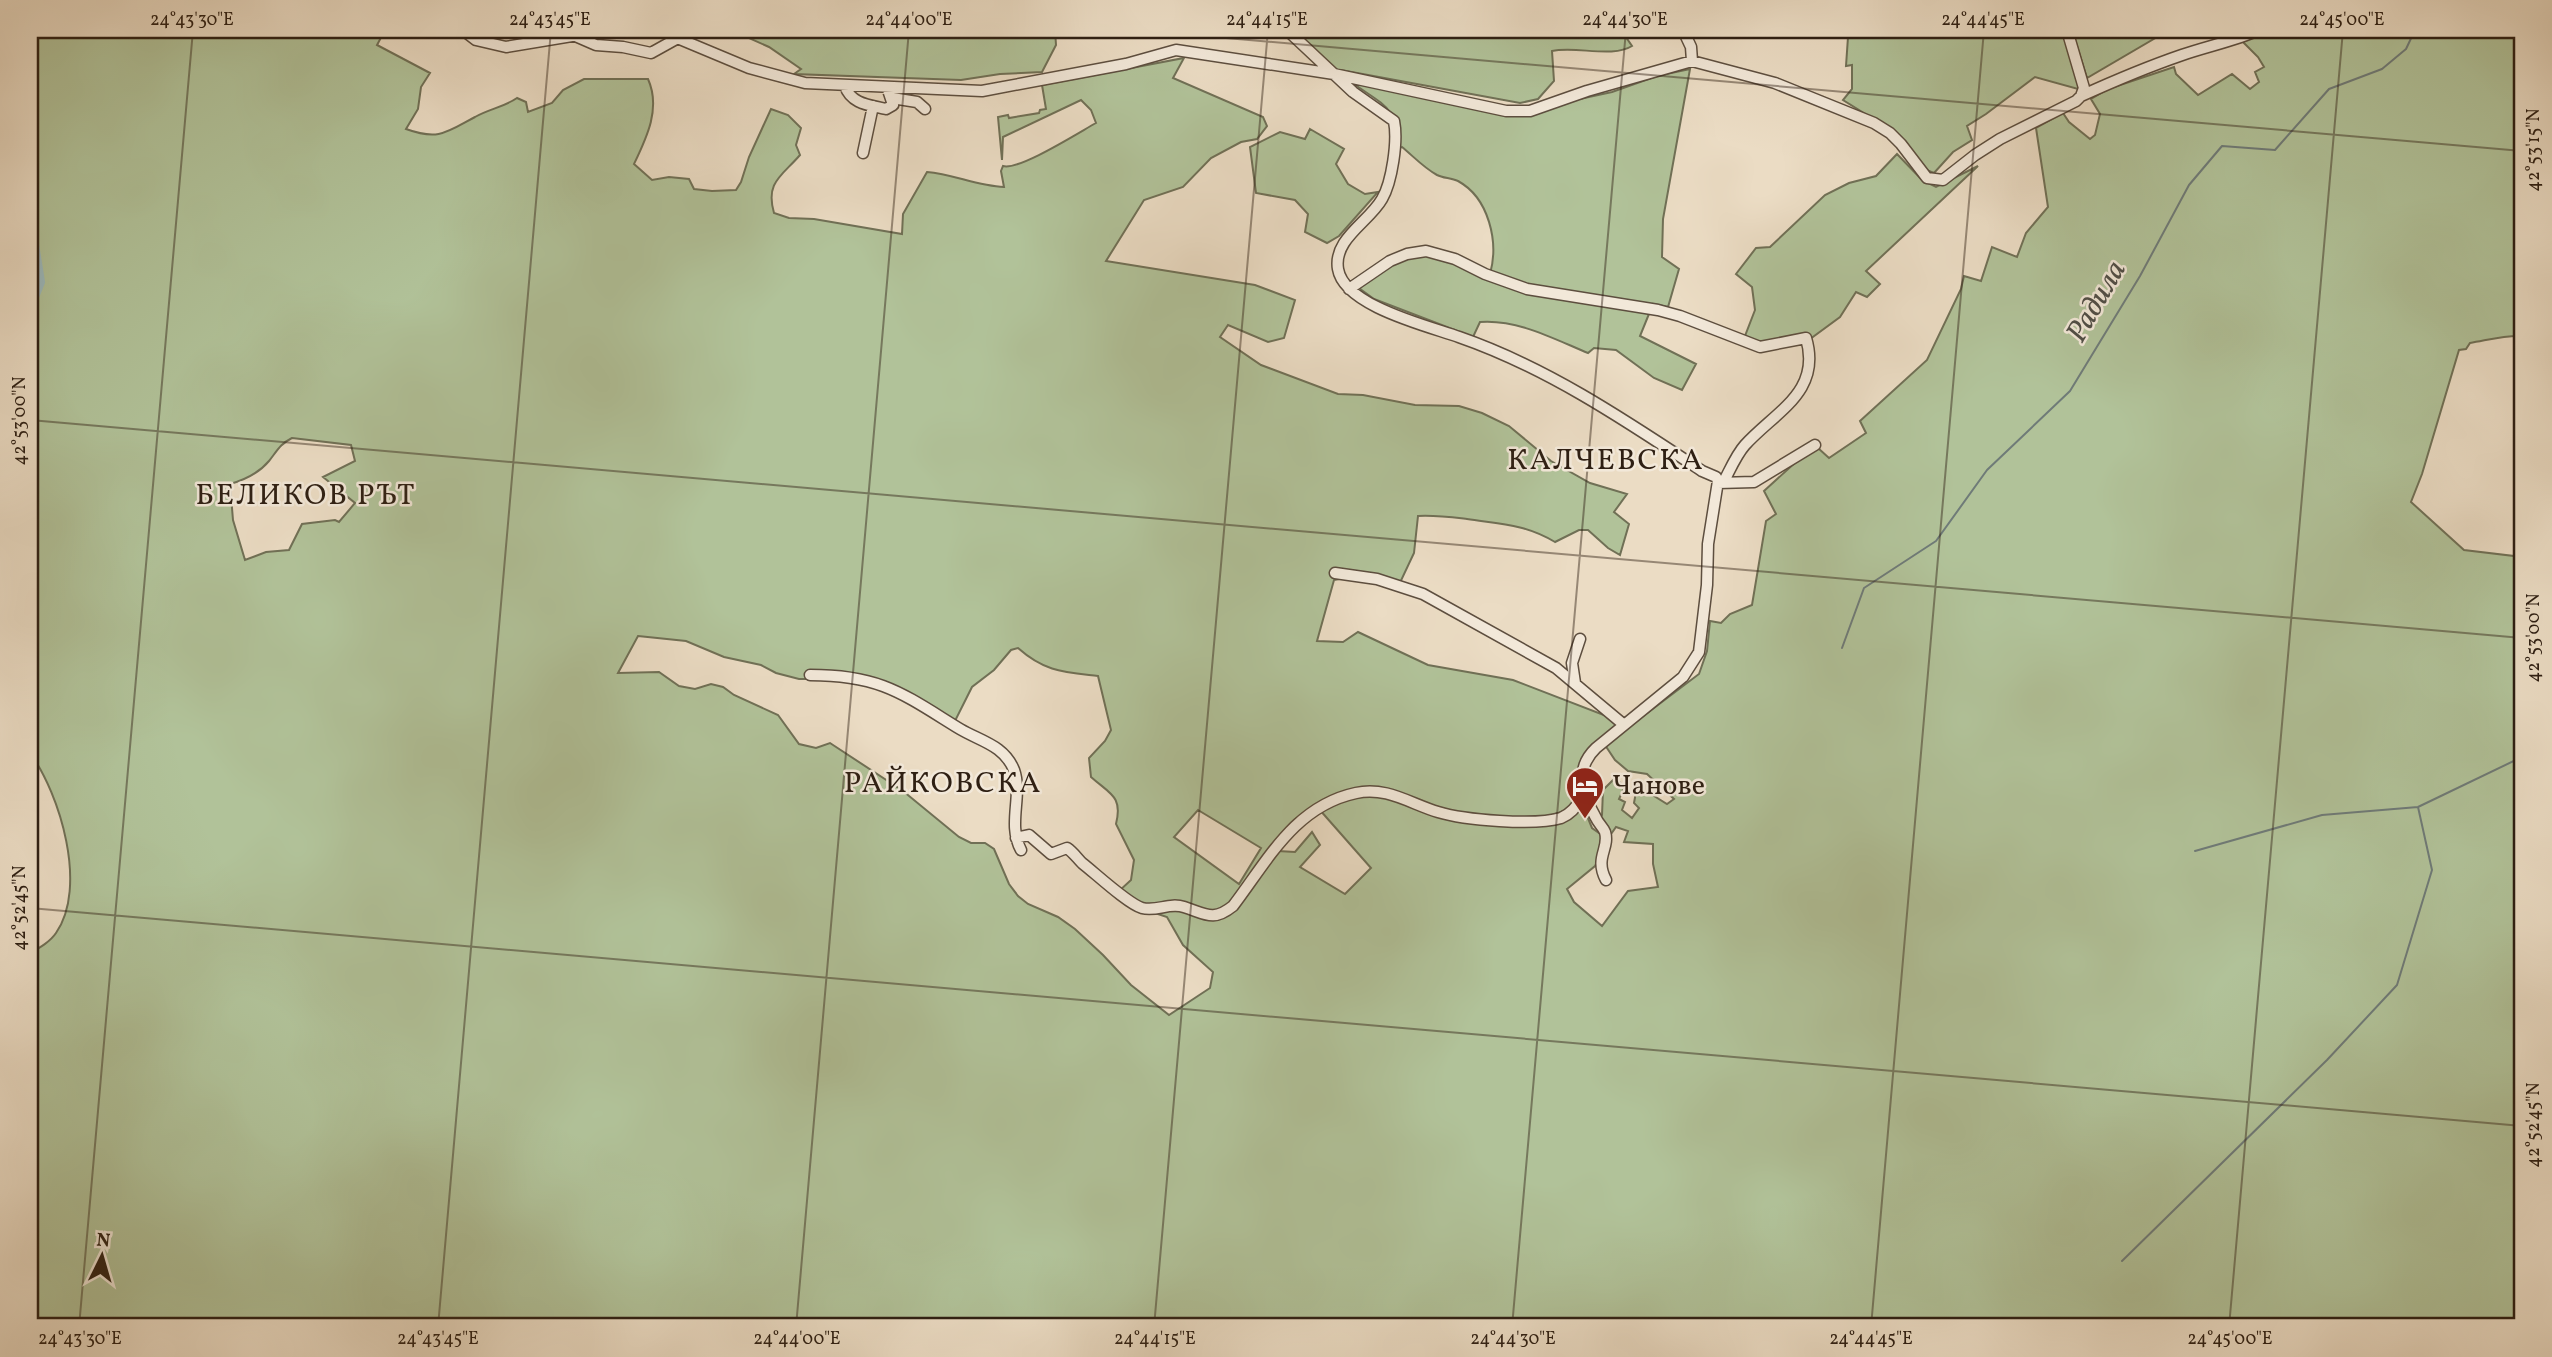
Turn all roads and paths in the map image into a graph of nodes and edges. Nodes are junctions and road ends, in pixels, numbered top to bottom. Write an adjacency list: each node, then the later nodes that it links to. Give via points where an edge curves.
1 (463, 30): 8 (street, via 476,40 506,47)
2 (608, 30): 8 (street)
3 (658, 30): 9 (street)
4 (1287, 30): 11 (street)
5 (1683, 30): 10 (street)
6 (2067, 30): 14 (street, via 2084,88)
7 (2259, 30): 14 (street, via 2136,71)
8 (573, 35): 9 (street, via 596,45 643,52)
9 (682, 37): 12 (street, via 777,77)
10 (1692, 61): 11 (street, via 1530,111 1506,111); 14 (street, via 1775,83 1874,123 1934,181 1943,180 1975,155)
11 (1334, 74): 13 (street, via 1176,50 1001,89); 19 (street, via 1391,117 1395,126 1389,184 1338,257 1339,273)
12 (845, 86): 13 (street); 16 (street, via 855,100)
13 (887, 88): 15 (street)
14 (2081, 96)
15 (892, 98): 16 (street, via 889,108); 17 (street, via 917,102)
16 (873, 106): 18 (street)
17 (925, 109)
18 (863, 153)
19 (1349, 289): 21 (street, via 1374,307 1485,346 1532,368); 21 (street, via 1390,261 1426,251 1527,289 1658,310 1760,347 1806,338 1812,357 1807,379 1793,400 1742,448)
20 (1815, 445): 21 (street, via 1754,482)
21 (1721, 483): 26 (street, via 1708,544 1699,652 1683,677)
22 (1335, 573): 25 (street, via 1377,579 1423,594)
23 (1580, 639): 25 (street, via 1572,663)
24 (810, 675): 28 (street, via 857,678 890,687 996,747 1016,780)
25 (1575, 683): 26 (street)
26 (1623, 724): 27 (street, via 1588,755)
27 (1583, 796): 28 (street, via 1562,817 1519,820 1452,816 1395,794 1357,792 1304,817 1281,839 1234,906 1213,916 1173,904 1139,908 1070,849 1051,854 1029,835); 30 (street, via 1605,830 1601,870)
28 (1016, 838): 29 (street)
29 (1021, 850)
30 (1606, 880)

